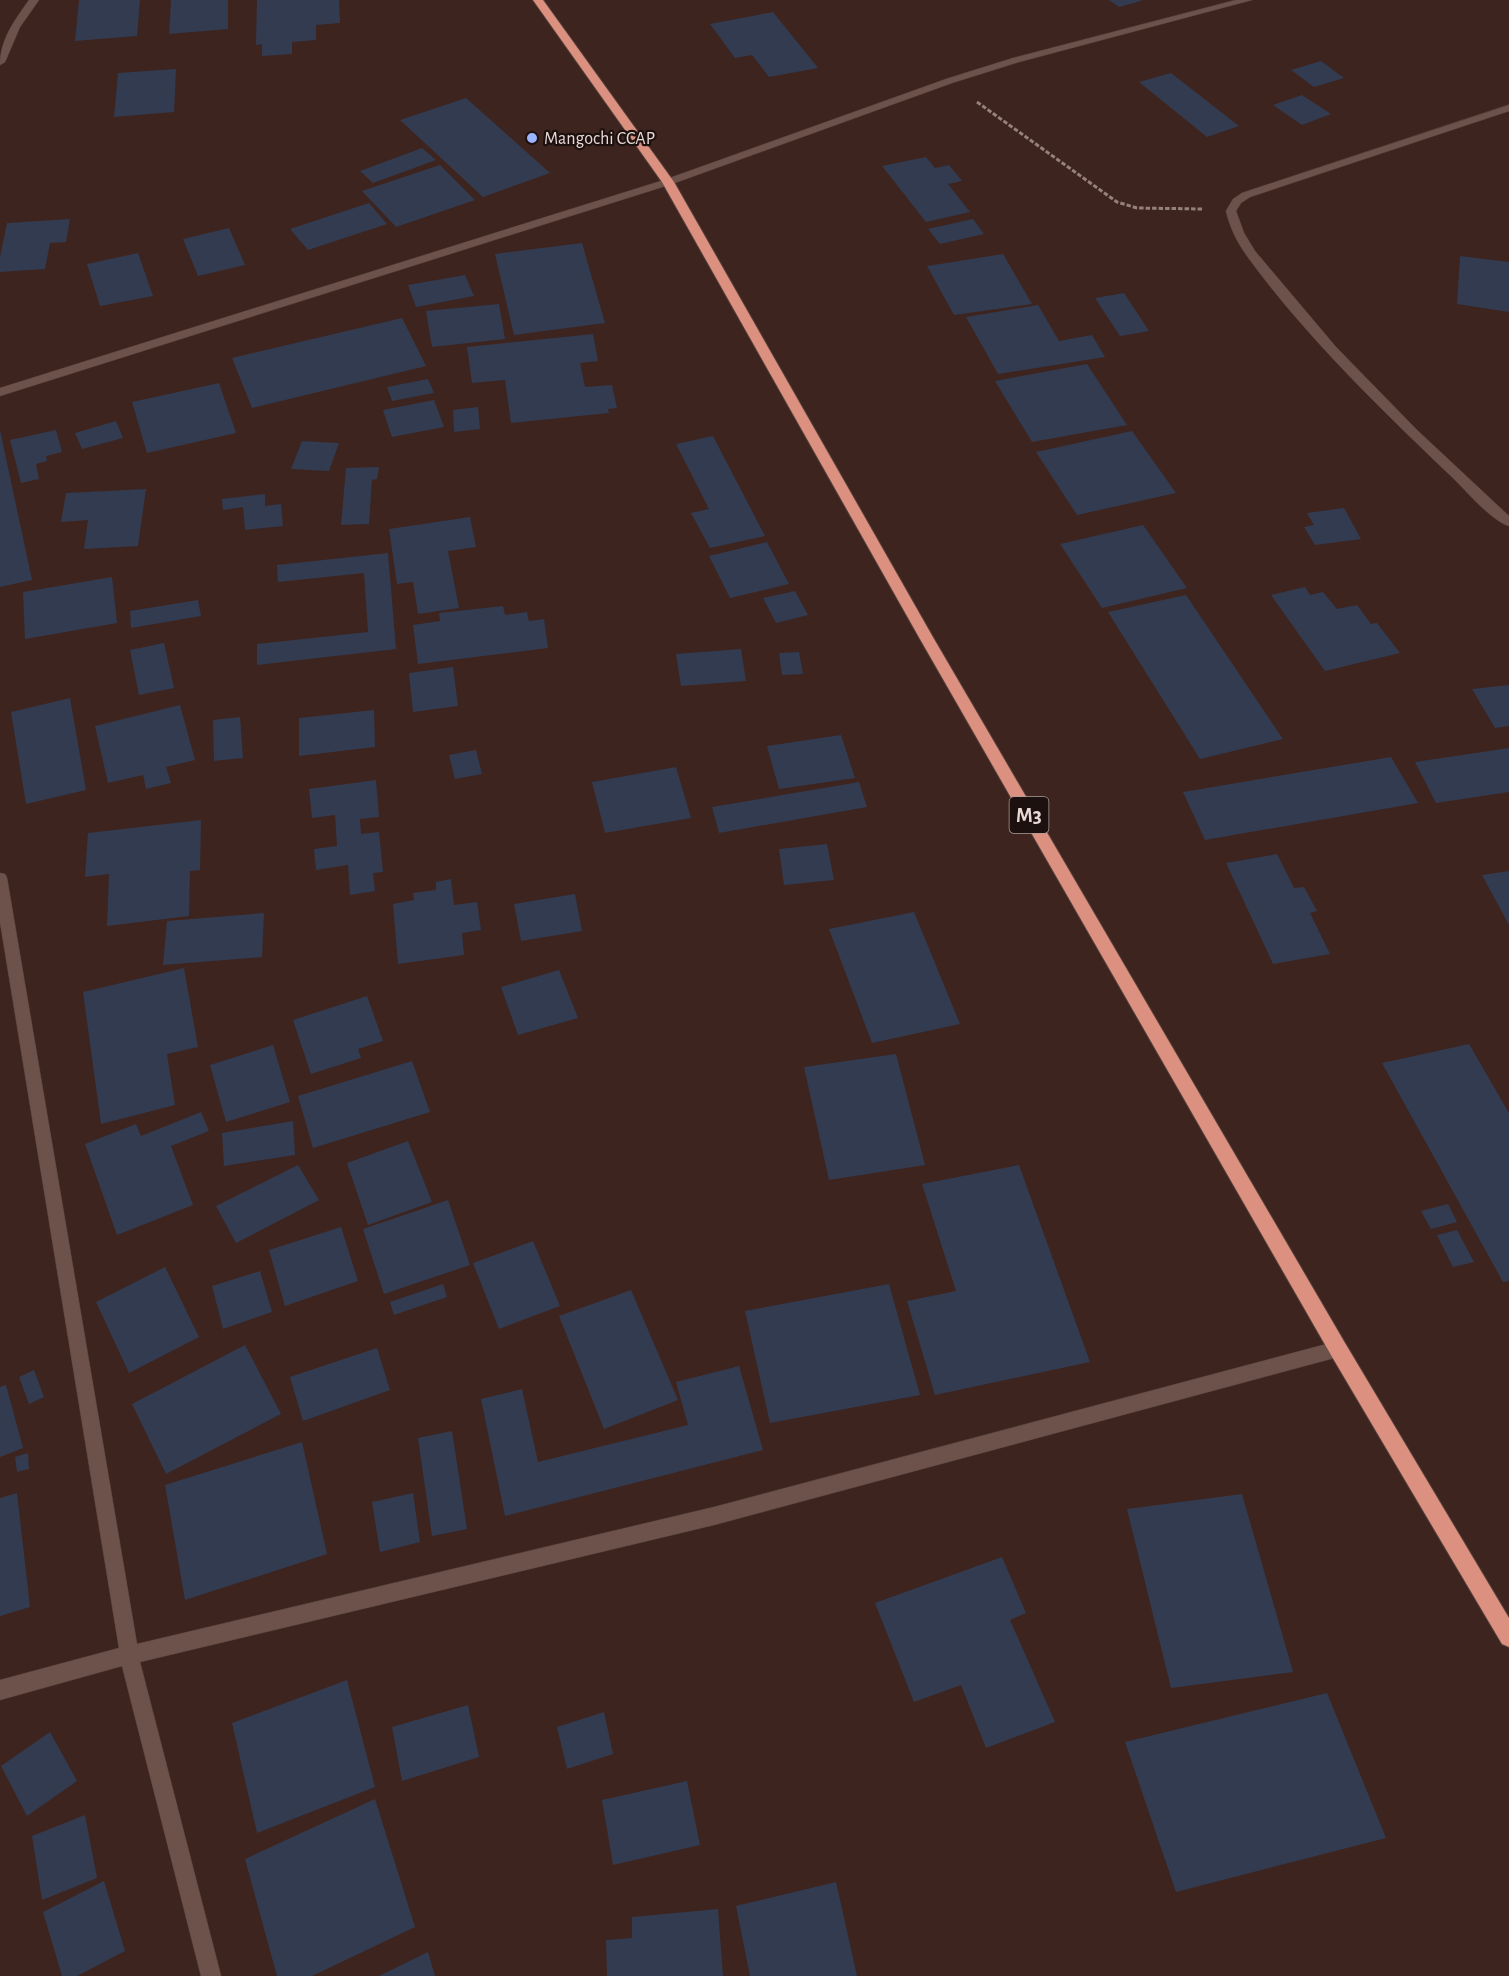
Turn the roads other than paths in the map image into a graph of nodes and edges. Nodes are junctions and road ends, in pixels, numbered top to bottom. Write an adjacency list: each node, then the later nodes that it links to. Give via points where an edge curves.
1 (34, 0): 4 (street, via 15,27)
2 (538, 0): 6 (highway, M3)
3 (1247, 0): 6 (street, via 949,81)
4 (0, 62)
5 (1509, 108): 8 (street, via 1246,195 1231,211 1239,235 1309,324 1379,401)
6 (668, 182): 7 (street); 10 (highway, M3)
7 (0, 393)
8 (1509, 522)
9 (0, 878): 12 (street)
10 (1338, 1349): 11 (highway, M3); 12 (street, via 714,1516)
11 (1509, 1637)
12 (129, 1655): 13 (street); 14 (street)
13 (0, 1690)
14 (211, 1976)

